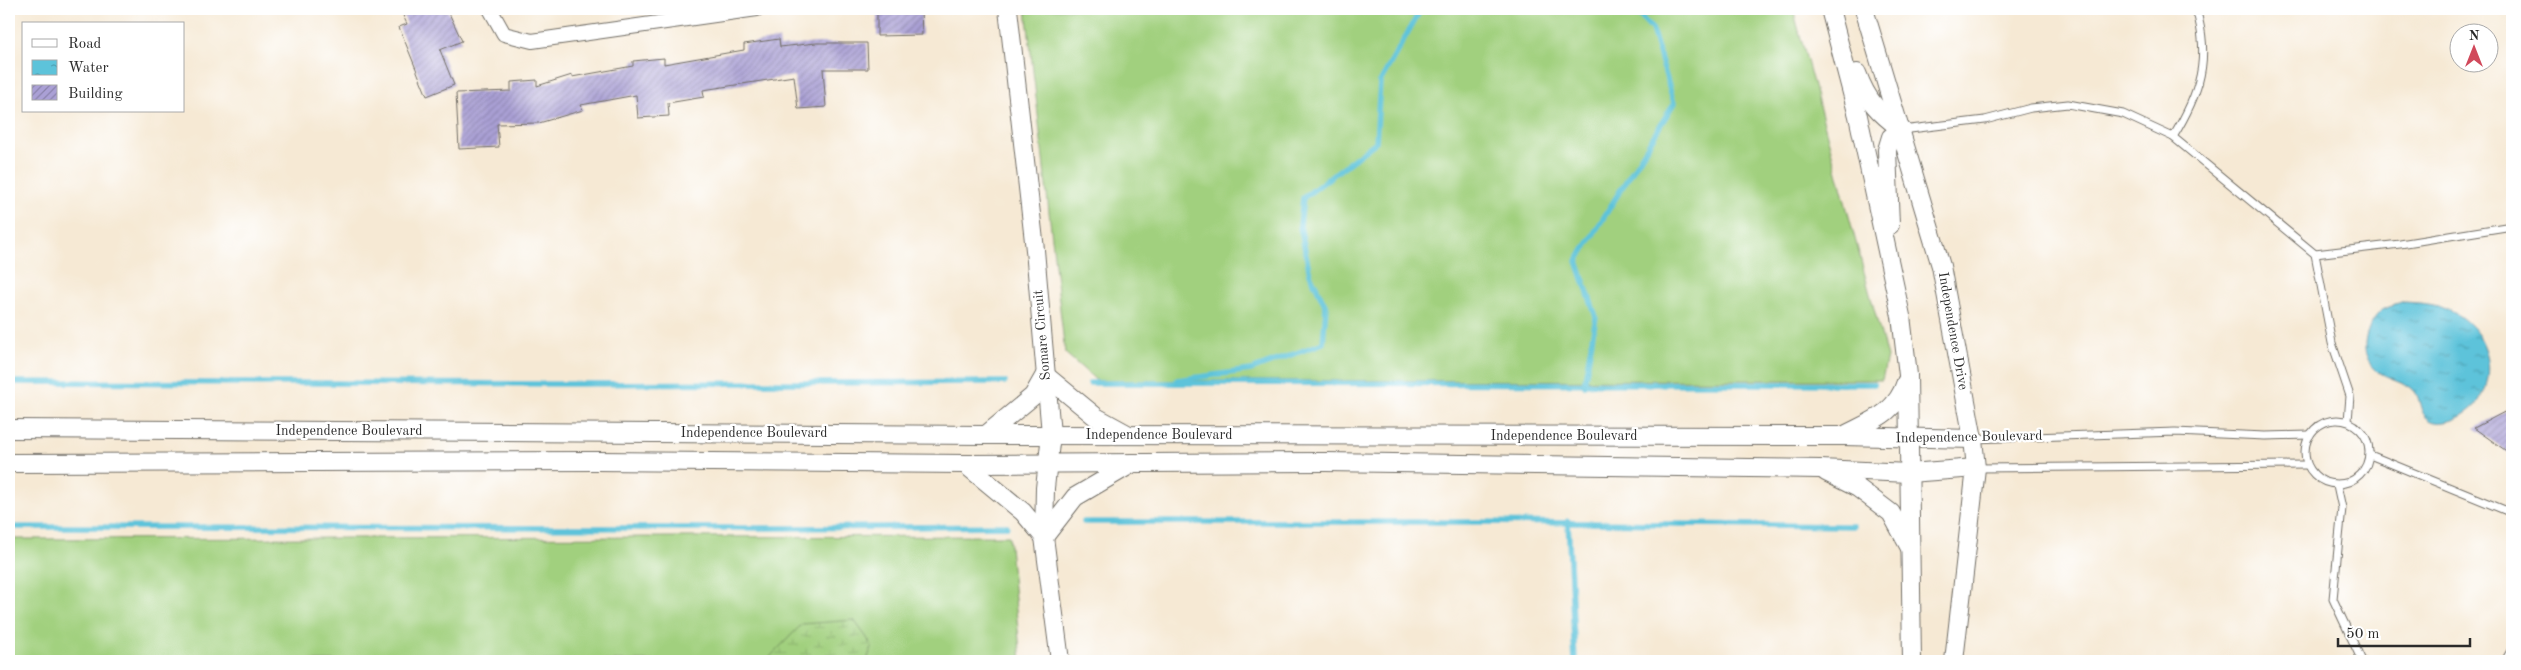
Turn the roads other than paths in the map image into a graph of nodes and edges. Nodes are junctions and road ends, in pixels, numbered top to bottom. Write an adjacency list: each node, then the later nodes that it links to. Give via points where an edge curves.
1 (490, 9): 7 (street, via 504,34 532,41)
2 (757, 9): 7 (street)
3 (1008, 9): 14 (street, Somare Circuit, via 1035,250)
4 (1830, 9): 8 (street)
5 (1864, 9): 9 (street, Independence Drive)
6 (2196, 9): 10 (lane, via 2203,31 2202,79 2189,111)
7 (697, 12)
8 (1839, 44): 9 (street, via 1851,58 1865,95 1882,115); 13 (street)
9 (1902, 130): 10 (lane, via 1984,120 2031,108 2068,104 2123,114); 13 (street, via 1891,137 1887,150); 24 (street, Independence Drive, via 1941,266)
10 (2173, 137): 12 (lane)
11 (2512, 226): 12 (lane)
12 (2315, 254): 16 (lane, via 2332,343 2350,396)
13 (1889, 263): 15 (street, via 1901,316)
14 (1045, 374): 18 (street, Somare Circuit); 19 (street, via 1033,396); 20 (street, via 1096,417)
15 (1908, 375): 22 (street, via 1901,397 1886,413); 23 (street)
16 (2348, 421): 21 (lane, via 2326,422); 25 (lane, via 2364,434)
17 (9, 429): 19 (street, Independence Boulevard)
18 (1050, 434): 19 (street, Independence Boulevard); 20 (street, Independence Boulevard); 26 (street, Somare Circuit)
19 (986, 435)
20 (1130, 435): 22 (street, Independence Boulevard)
21 (2310, 435): 24 (lane, Independence Boulevard, via 2175,432); 30 (lane, via 2305,455)
22 (1843, 436): 23 (street, Independence Boulevard)
23 (1908, 439): 24 (street, Independence Boulevard); 33 (street)
24 (1973, 439): 31 (street, Independence Drive)
25 (2370, 455): 34 (lane, via 2363,472 2347,483); 35 (lane)
26 (1048, 462): 27 (street, Independence Boulevard); 29 (street, Independence Boulevard); 36 (street, Somare Circuit)
27 (1133, 462): 32 (street, Independence Boulevard); 36 (street, via 1075,497)
28 (9, 463): 29 (street, Independence Boulevard, via 607,461)
29 (965, 464): 36 (street, via 1023,512)
30 (2307, 466): 31 (lane, Independence Boulevard); 34 (lane, via 2320,479)
31 (1976, 468): 33 (street, Independence Boulevard); 41 (street, Independence Drive)
32 (1820, 469): 33 (street, Independence Boulevard); 37 (street, via 1858,488 1891,513)
33 (1909, 473): 37 (street)
34 (2337, 485): 42 (lane, via 2342,508 2333,599)
35 (2512, 513)
36 (1044, 537): 39 (street, Somare Circuit)
37 (1912, 550): 40 (street)
38 (2512, 649): 43 (lane)
39 (1060, 661)
40 (1912, 661)
41 (1954, 661)
42 (2362, 661)
43 (2505, 661)

